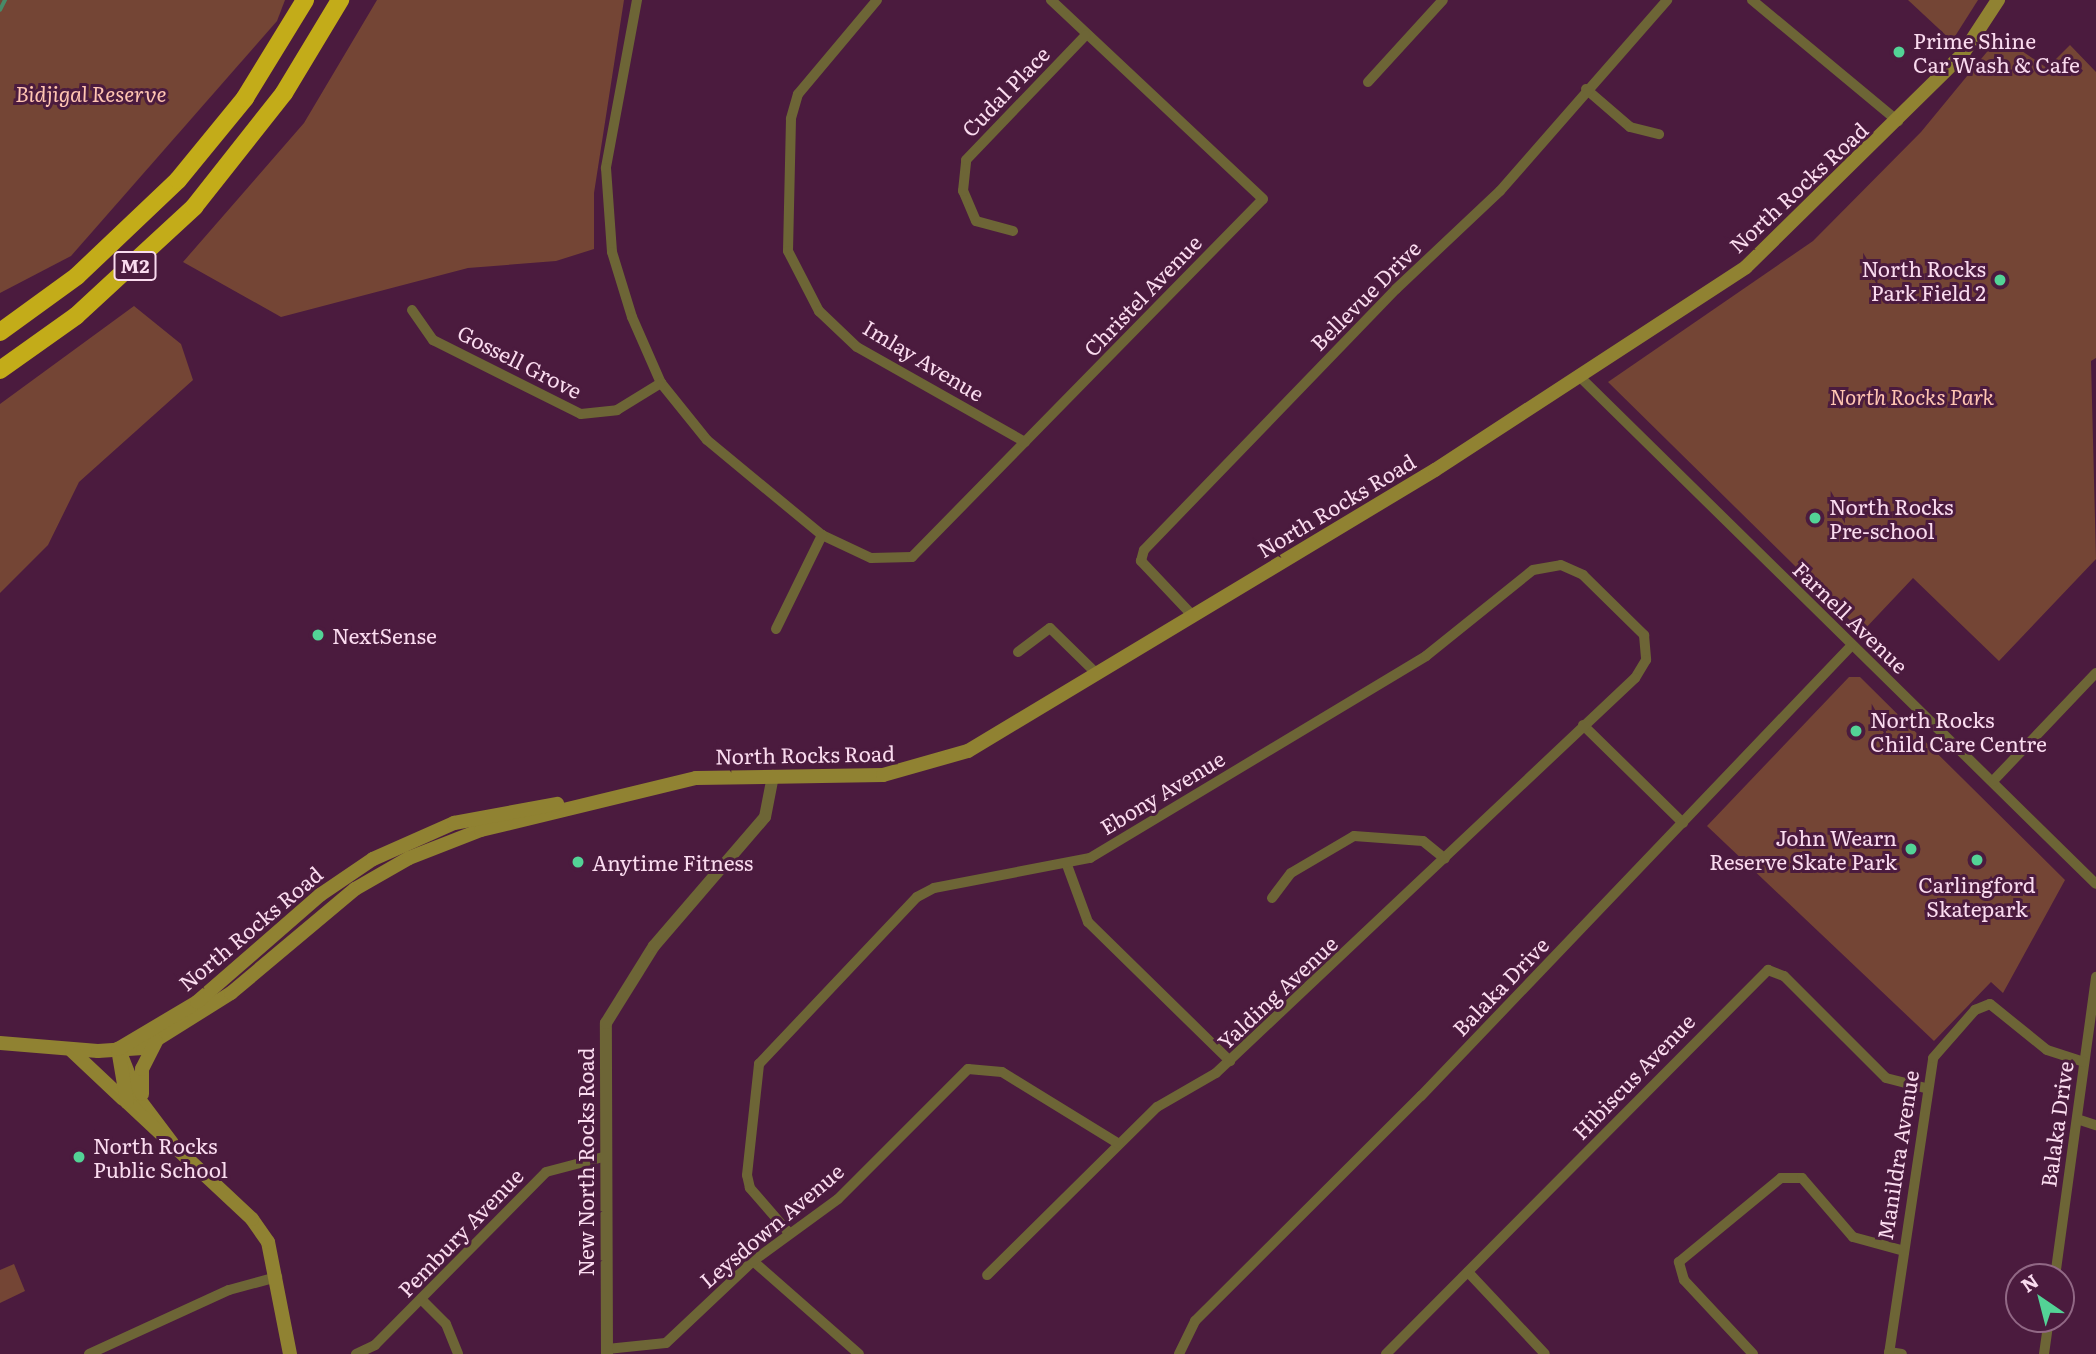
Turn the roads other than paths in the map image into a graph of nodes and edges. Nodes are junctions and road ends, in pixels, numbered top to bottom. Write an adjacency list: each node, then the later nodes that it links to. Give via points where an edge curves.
1 (305, 0): 17 (highway, M2, via 226,121 131,228)
2 (637, 0): 20 (street, Christel Avenue, via 612,113 607,182 612,252)
3 (877, 0): 21 (street, Imlay Avenue, via 798,94 791,119 788,251 819,311 857,347)
4 (1051, 0): 10 (street, Christel Avenue)
5 (1443, 0): 11 (street)
6 (1667, 0): 12 (street, Bellevue Drive)
7 (1752, 0): 13 (street)
8 (1998, 0): 13 (main road, North Rocks Road, via 1981,34)
9 (339, 3): 18 (highway, M2, via 250,139 126,274)
10 (1086, 35): 15 (street, Cudal Place, via 966,160 962,191 976,221); 21 (street, Christel Avenue, via 1263,199)
11 (1368, 82)
12 (1586, 89): 14 (street, via 1630,127); 23 (street, Bellevue Drive, via 1492,200 1396,289 1144,550 1141,561)
13 (1898, 121): 19 (main road, North Rocks Road, via 1746,267)
14 (1659, 134)
15 (1013, 232)
16 (412, 310): 20 (street, Gossell Grove, via 433,340 581,414 617,410)
17 (0, 332)
18 (0, 370)
19 (1580, 377): 23 (main road, North Rocks Road); 25 (street, Farnell Avenue)
20 (661, 383): 22 (street, Christel Avenue, via 707,440)
21 (1025, 442): 22 (street, Christel Avenue, via 912,557 871,558)
22 (822, 535): 24 (street)
23 (1193, 616): 27 (main road, North Rocks Road)
24 (776, 629)
25 (1852, 645): 31 (street, Farnell Avenue); 33 (street, Balaka Drive)
26 (1018, 652): 27 (street, via 1050,628)
27 (1096, 673): 30 (main road, North Rocks Road, via 939,764 860,777)
28 (2096, 673): 31 (street)
29 (1583, 724): 33 (street); 34 (street, Yalding Avenue); 35 (street, Ebony Avenue, via 1635,678 1646,642 1639,626 1583,575 1551,565 1533,570 1426,656 1090,858)
30 (773, 776): 32 (main road, North Rocks Road, via 696,778); 54 (street, New North Rocks Road, via 765,817 654,946 613,1005 603,1041)
31 (1993, 781): 36 (street, Farnell Avenue)
32 (573, 803): 39 (main road, North Rocks Road, via 481,830 392,866 336,904 231,993); 41 (main road, North Rocks Road, via 476,817 380,855 320,895 197,1002)
33 (1683, 822): 71 (street, Balaka Drive, via 1195,1321)
34 (1444, 859): 37 (street, via 1423,841 1354,836 1291,873); 44 (street, Yalding Avenue)
35 (1067, 865): 44 (street, via 1088,922); 55 (street, Ebony Avenue, via 925,891 767,1051 759,1064 747,1175 750,1188)
36 (2096, 884)
37 (1272, 898)
38 (2096, 977): 45 (street, Balaka Drive)
39 (157, 1040): 41 (main road, North Rocks Road, via 135,1051); 49 (main road, via 141,1080)
40 (0, 1043): 42 (main road)
41 (118, 1049): 42 (main road); 48 (main road); 49 (main road)
42 (70, 1050): 48 (main road, via 97,1068)
43 (972, 1054): 46 (street)
44 (1230, 1061): 53 (street, Yalding Avenue, via 1165,1100)
45 (2084, 1062): 47 (street, Manildra Avenue, via 2047,1050 1990,1004 1975,1010 1933,1058); 50 (street, Balaka Drive)
46 (974, 1067): 53 (street, via 1002,1072); 55 (street, Leysdown Avenue, via 961,1073 838,1199)
47 (1924, 1088): 56 (street, Manildra Avenue); 59 (street, Hibiscus Avenue, via 1886,1078 1784,976 1768,970)
48 (127, 1102): 52 (main road, via 157,1135)
49 (149, 1113): 52 (main road)
50 (2077, 1119): 51 (street); 58 (street, Balaka Drive)
51 (2096, 1125)
52 (173, 1143): 61 (main road, via 261,1229)
53 (1119, 1144): 60 (street, Yalding Avenue)
54 (603, 1157): 62 (street, Pembury Avenue, via 546,1172); 64 (street, New North Rocks Road)
55 (789, 1233): 57 (street, Leysdown Avenue)
56 (1901, 1250): 65 (street, Manildra Avenue); 74 (street, via 1853,1237 1802,1178 1781,1178 1679,1262 1684,1280)
57 (753, 1261): 64 (street, Leysdown Avenue, via 666,1343); 70 (street)
58 (2057, 1263)
59 (1468, 1272): 72 (street, Hibiscus Avenue); 73 (street)
60 (987, 1275)
61 (277, 1277): 66 (street, via 229,1290); 67 (main road)
62 (421, 1298): 68 (street, Pembury Avenue, via 375,1345); 69 (street, via 446,1324)
63 (2047, 1333): 76 (street)
64 (607, 1352)
65 (1889, 1353): 75 (street)
66 (89, 1354)
67 (290, 1354)
68 (356, 1354)
69 (458, 1354)
70 (859, 1354)
71 (1179, 1354)
72 (1386, 1354)
73 (1545, 1354)
74 (1753, 1354)
75 (1902, 1354)
76 (2044, 1354)

